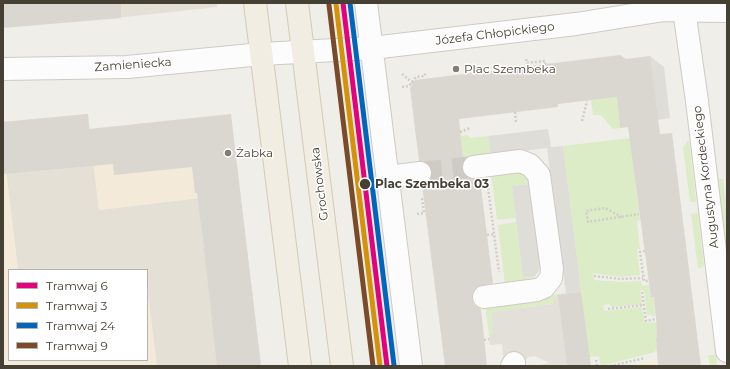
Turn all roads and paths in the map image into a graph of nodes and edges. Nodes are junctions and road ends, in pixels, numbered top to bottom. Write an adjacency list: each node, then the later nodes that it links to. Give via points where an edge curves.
1 (255, 3): 8 (main road)
2 (297, 3): 7 (main road, Grochowska)
3 (366, 3): 6 (street)
4 (684, 6): 5 (street, Józefa Chłopickiego); 6 (street, Józefa Chłopickiego, via 576,24); 43 (street, Augustyna Kordeckiego)
5 (727, 11)
6 (372, 48): 7 (street, Józefa Chłopickiego); 24 (street)
7 (303, 53): 8 (street, Józefa Chłopickiego); 47 (main road, Grochowska)
8 (262, 54): 11 (street, Zamieniecka, via 127,67); 46 (main road)
9 (526, 59): 10 (path, via 527,63 537,64 545,61)
10 (545, 64)
11 (3, 69)
12 (425, 72): 14 (path, via 425,76 416,77)
13 (402, 74): 14 (path)
14 (412, 83): 15 (path)
15 (402, 87)
16 (587, 101): 18 (path)
17 (515, 112): 19 (path)
18 (582, 121)
19 (516, 123)
20 (470, 128): 21 (path)
21 (460, 132)
22 (479, 166): 29 (path); 37 (street, via 520,161 530,165 539,175 552,269 544,287 537,290)
23 (420, 173): 24 (street)
24 (388, 177): 48 (street)
25 (423, 198): 26 (path, via 424,213)
26 (417, 214)
27 (639, 214): 28 (path)
28 (622, 217): 28 (path, via 606,208 586,211 588,222)
29 (494, 234): 30 (path); 32 (path)
30 (487, 235)
31 (645, 251): 34 (path, via 640,252)
32 (500, 275)
33 (594, 276): 34 (path)
34 (643, 278): 35 (path, via 644,281)
35 (649, 281)
36 (642, 292): 38 (path)
37 (484, 297)
38 (644, 305): 39 (path); 40 (path, via 646,321)
39 (608, 309)
40 (656, 319)
41 (489, 339): 42 (path)
42 (484, 340)
43 (727, 351)
44 (645, 358): 50 (path)
45 (596, 360): 49 (path)
46 (300, 366)
47 (342, 366)
48 (411, 366)
49 (597, 366)
50 (610, 366)

